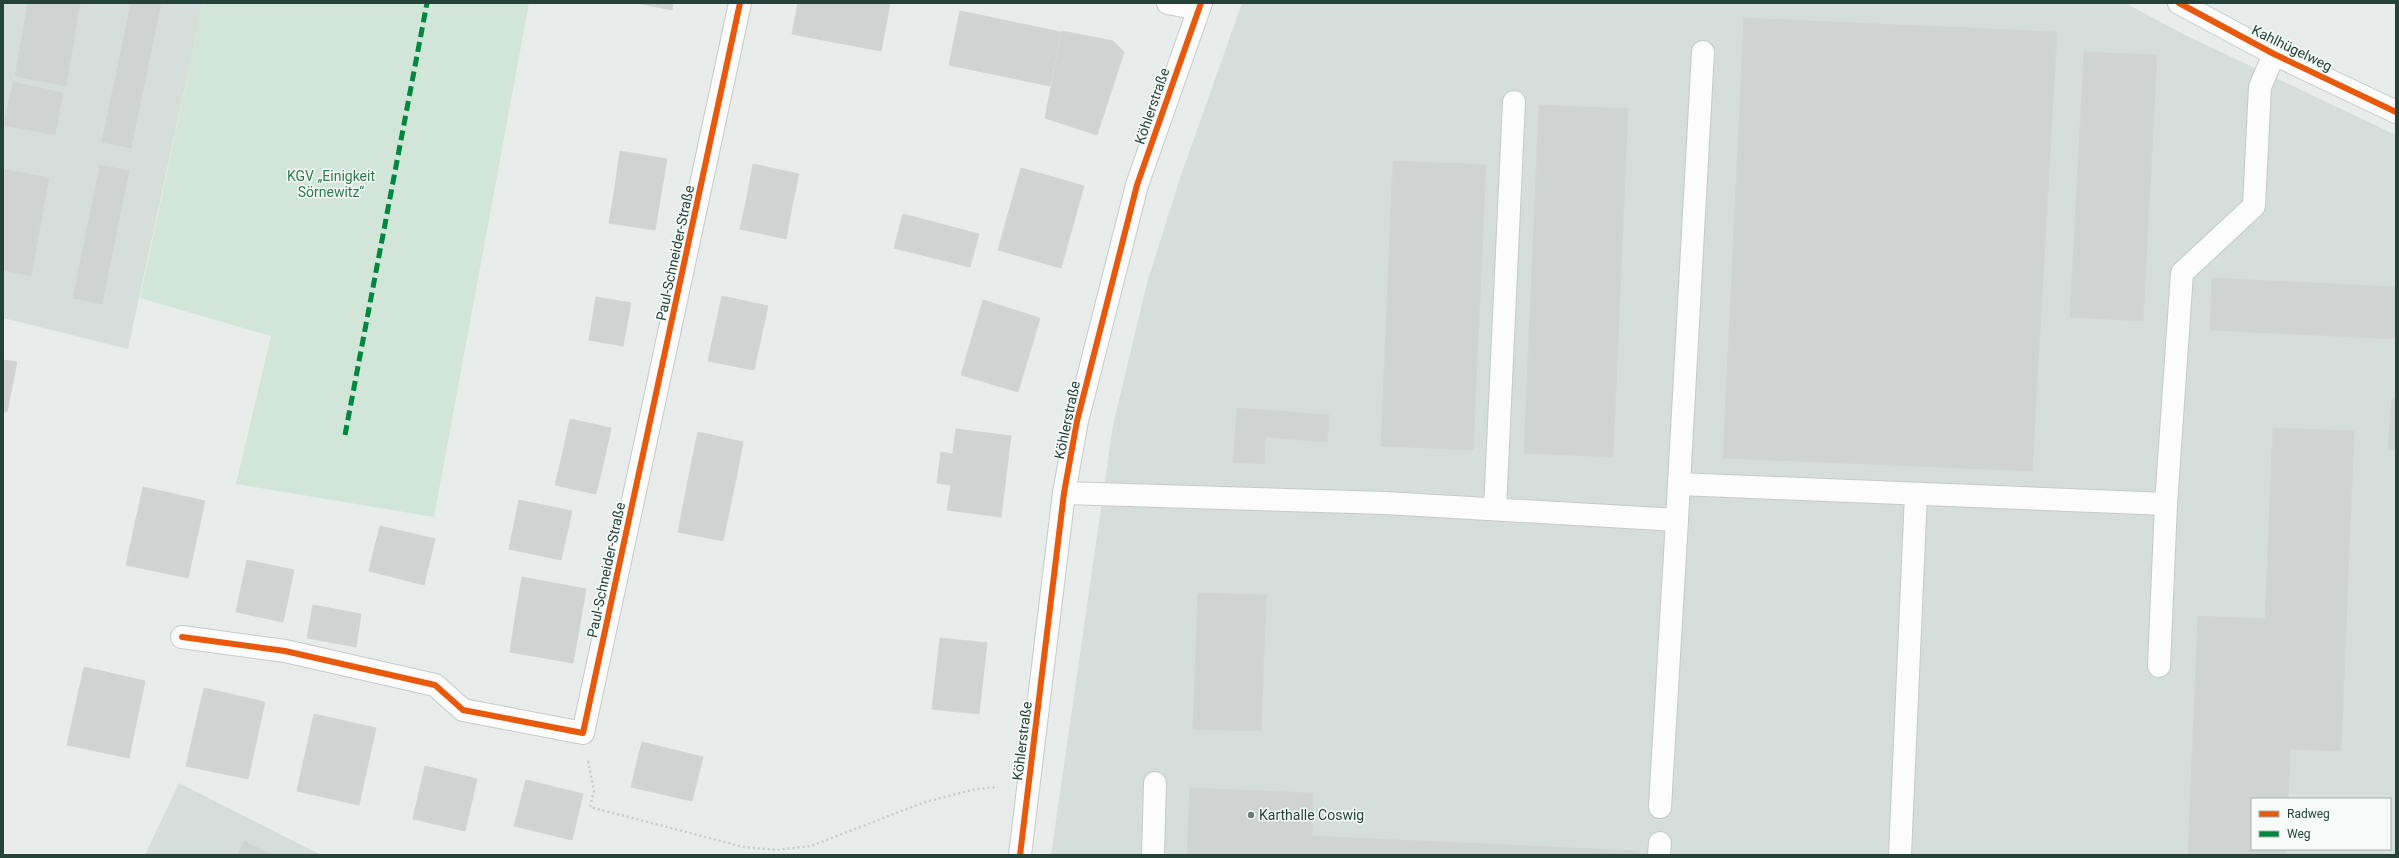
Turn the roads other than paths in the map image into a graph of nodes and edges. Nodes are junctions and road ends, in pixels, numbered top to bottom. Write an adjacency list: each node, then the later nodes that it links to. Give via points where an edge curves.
1 (740, 3): 15 (street, Paul-Schneider-Straße, via 583,733 463,710 435,685 285,651)
2 (1168, 3): 4 (street)
3 (2179, 3): 6 (street, Kahlhügelweg)
4 (1200, 6): 10 (street, Köhlerstraße, via 1138,184 1077,422)
5 (1703, 52): 9 (street)
6 (2274, 54): 8 (street, Kahlhügelweg); 12 (street, via 2260,88 2254,206 2182,273)
7 (1514, 102): 13 (street)
8 (2396, 112)
9 (1679, 484): 11 (street); 14 (street)
10 (1064, 493): 13 (street); 19 (street, Köhlerstraße)
11 (1916, 494): 12 (street); 21 (street)
12 (2166, 504): 16 (street)
13 (1495, 509): 14 (street)
14 (1677, 520): 18 (street)
15 (182, 636)
16 (2159, 666)
17 (1155, 783): 20 (street)
18 (1660, 807)
19 (1020, 855)
20 (1153, 855)
21 (1900, 855)

